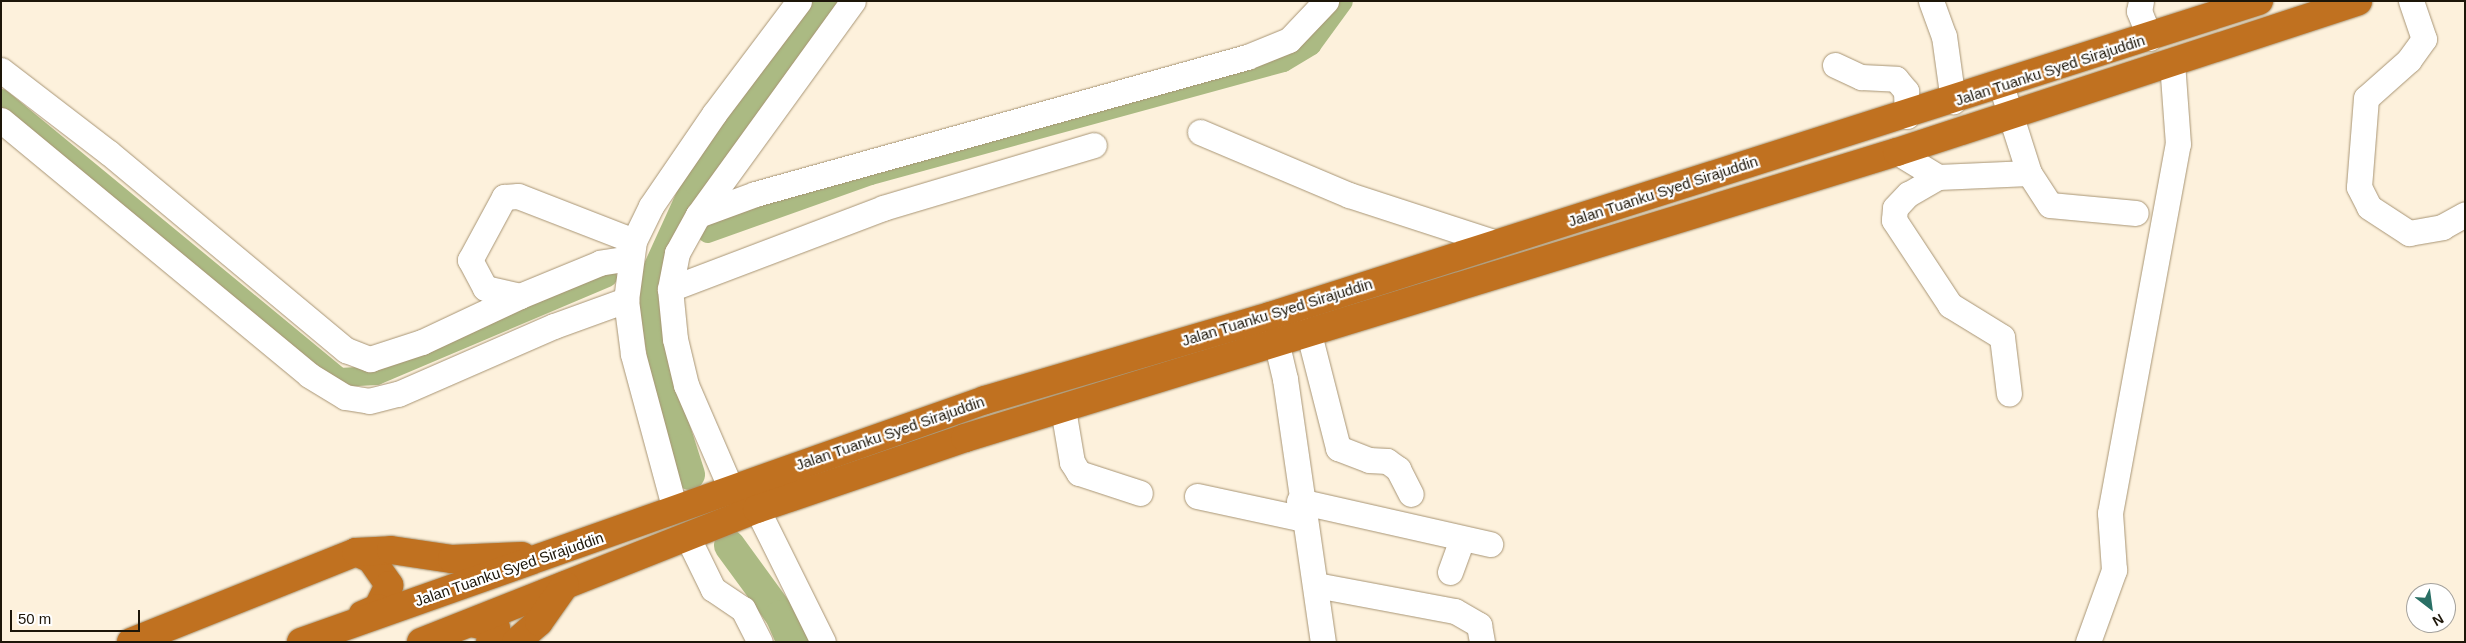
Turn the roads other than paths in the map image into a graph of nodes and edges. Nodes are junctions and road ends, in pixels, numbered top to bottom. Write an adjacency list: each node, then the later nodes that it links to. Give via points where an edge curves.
1 (799, 1): 27 (street, via 714,114 651,206)
2 (853, 1): 25 (street)
3 (1326, 1): 25 (street, via 1289,40 1247,56 756,194)
4 (1931, 1): 14 (street, via 1944,36)
5 (2259, 1): 9 (highway, Jalan Tuanku Syed Sirajuddin)
6 (2358, 1): 10 (highway, Jalan Tuanku Syed Sirajuddin)
7 (2411, 1): 24 (street, via 2424,38 2410,60 2366,98 2359,187 2369,207 2409,233 2442,227)
8 (2137, 4): 9 (street)
9 (2150, 38): 13 (highway, Jalan Tuanku Syed Sirajuddin)
10 (2172, 63): 15 (highway, Jalan Tuanku Syed Sirajuddin); 60 (street, via 2178,144 2110,514 2114,570)
11 (1835, 65): 16 (street, via 1861,77 1896,79 1906,91)
12 (1, 70): 29 (street, via 346,350 370,359 422,342)
13 (2001, 85): 14 (highway, Jalan Tuanku Syed Sirajuddin); 15 (street)
14 (1953, 100): 16 (highway, Jalan Tuanku Syed Sirajuddin)
15 (2009, 114): 20 (highway, Jalan Tuanku Syed Sirajuddin); 21 (street)
16 (1907, 116): 26 (highway, Jalan Tuanku Syed Sirajuddin)
17 (1, 120): 30 (street, via 310,375 344,397 369,400 398,394 554,326)
18 (1200, 132): 26 (street, via 1350,195)
19 (1094, 146): 28 (street, via 883,208)
20 (1897, 152): 22 (street); 32 (highway, Jalan Tuanku Syed Sirajuddin)
21 (2029, 173): 22 (street); 23 (street, via 2050,205)
22 (1938, 177): 33 (street, via 1908,194 1895,208 1894,220 1950,305 2002,337)
23 (2136, 213)
24 (2465, 214)
25 (698, 215): 28 (street, via 677,253)
26 (1497, 243): 31 (highway, Jalan Tuanku Syed Sirajuddin)
27 (632, 249): 29 (street); 29 (street, via 518,196 504,197 470,260 485,288); 30 (street)
28 (670, 289): 35 (street, via 686,385)
29 (520, 296)
30 (626, 300): 40 (street, via 633,354)
31 (1273, 328): 32 (highway, Jalan Tuanku Syed Sirajuddin); 34 (highway, Jalan Tuanku Syed Sirajuddin); 35 (highway, Jalan Tuanku Syed Sirajuddin, via 984,400); 41 (street)
32 (1308, 330): 37 (street, via 1338,448 1369,460 1387,461 1398,469)
33 (2009, 394)
34 (1063, 409): 36 (street, via 1072,462 1079,473); 39 (highway, Jalan Tuanku Syed Sirajuddin)
35 (731, 489): 40 (highway, Jalan Tuanku Syed Sirajuddin)
36 (1140, 493)
37 (1411, 494)
38 (1197, 496): 41 (street)
39 (757, 509): 42 (highway, Jalan Tuanku Syed Sirajuddin); 57 (street)
40 (675, 510): 46 (highway, Jalan Tuanku Syed Sirajuddin)
41 (1301, 510): 43 (street, via 1368,513); 49 (street)
42 (686, 536): 48 (highway, Jalan Tuanku Syed Sirajuddin); 56 (street, via 713,589 743,609)
43 (1462, 539): 44 (street); 47 (street)
44 (1490, 544)
45 (356, 552): 46 (highway, via 391,550 452,559); 51 (highway, via 371,559 389,585 378,608); 52 (highway)
46 (553, 554): 51 (highway, Jalan Tuanku Syed Sirajuddin)
47 (1450, 572)
48 (565, 585): 50 (highway, Jalan Tuanku Syed Sirajuddin); 55 (highway, via 539,622)
49 (1316, 586): 58 (street); 59 (street, via 1455,612 1479,625)
50 (471, 623): 53 (highway, Jalan Tuanku Syed Sirajuddin); 54 (highway, via 496,628)
51 (313, 637)
52 (131, 642)
53 (421, 642)
54 (490, 642)
55 (516, 642)
56 (760, 642)
57 (823, 642)
58 (1323, 642)
59 (1482, 642)
60 (2088, 642)

